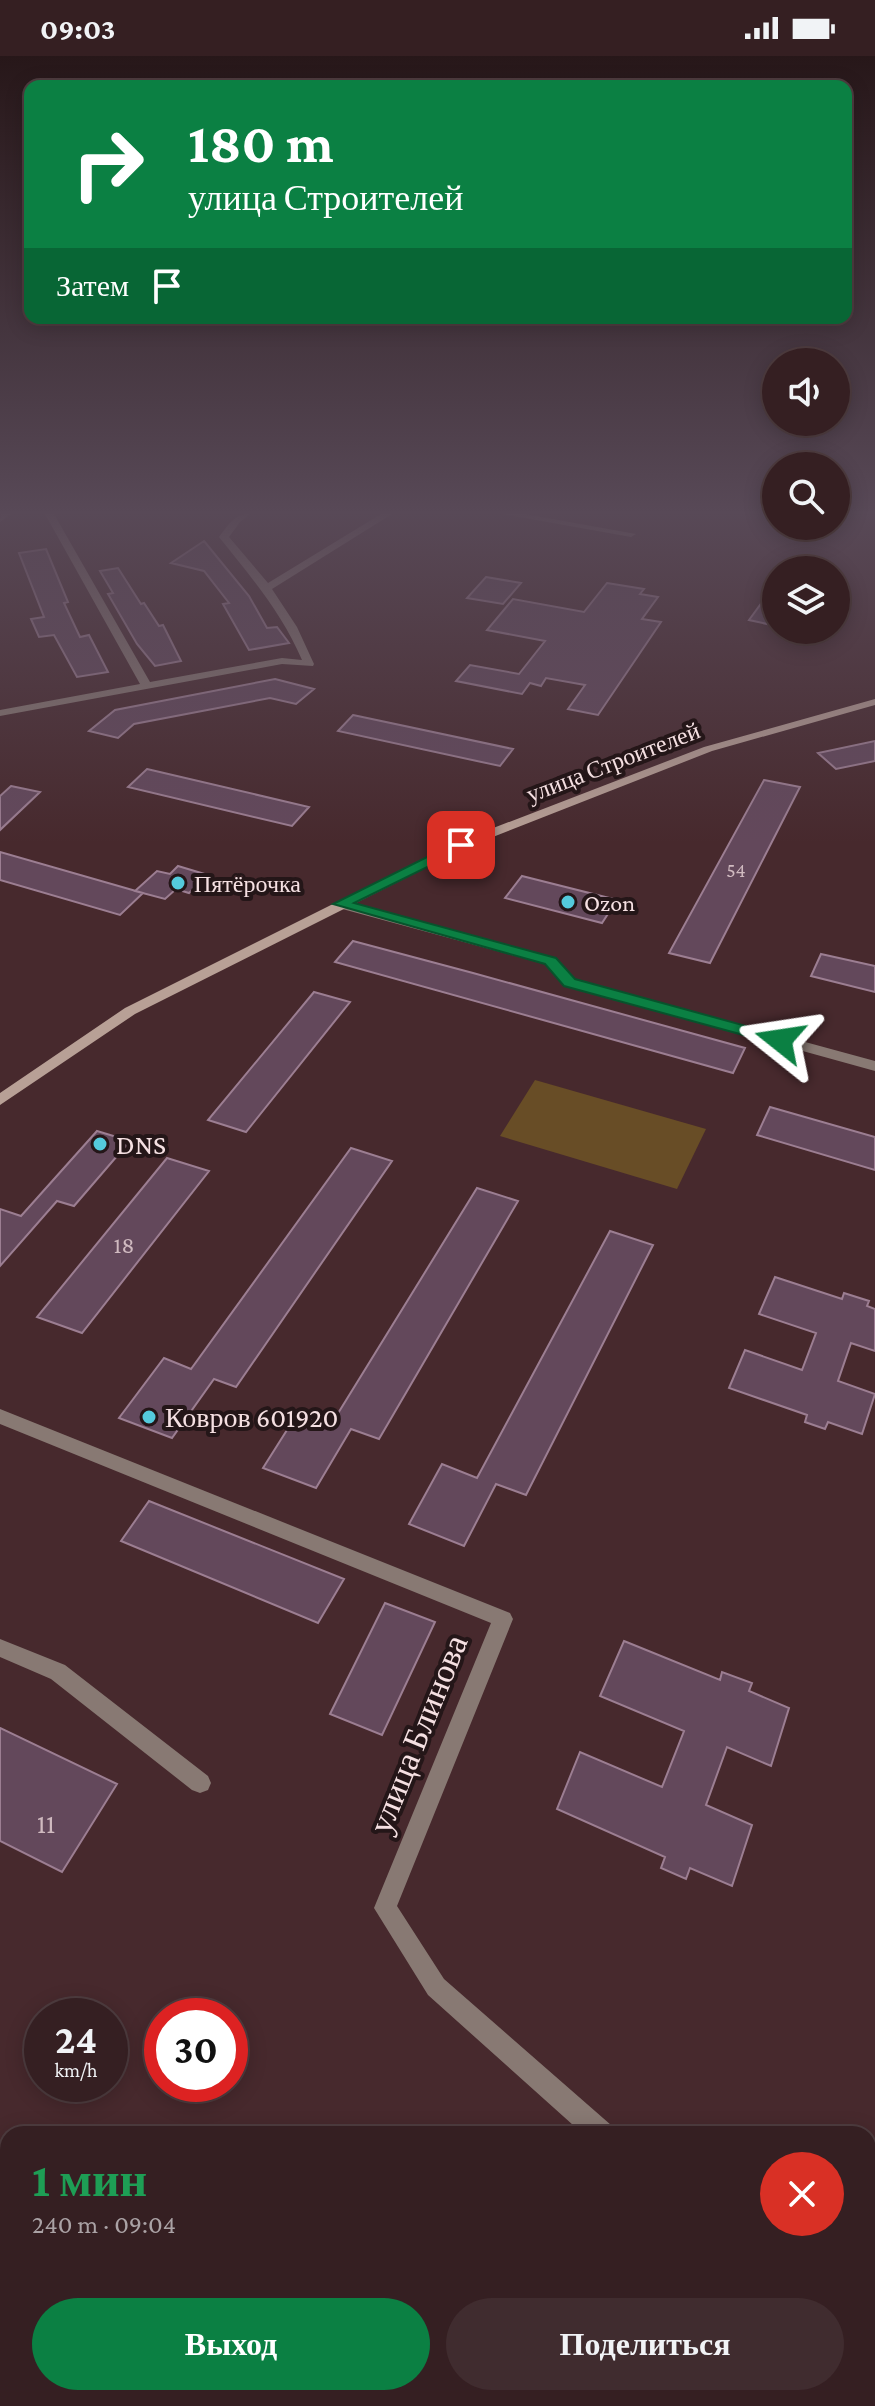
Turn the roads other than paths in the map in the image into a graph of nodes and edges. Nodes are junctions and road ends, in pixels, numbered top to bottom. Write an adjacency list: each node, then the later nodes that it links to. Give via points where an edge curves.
1 (111, 624): 3 (street)
2 (293, 624): 3 (street, via 309,664 282,661)
3 (147, 687): 5 (street)
4 (875, 702): 6 (main road, улица Строителей, via 708,749 461,845)
5 (0, 713)
6 (340, 904): 7 (street, via 550,961 569,982); 8 (main road, улица Строителей, via 130,1011)
7 (875, 1066)
8 (0, 1100)
9 (0, 1416): 12 (street, улица Блинова, via 503,1619 385,1908 436,1987)
10 (0, 1648): 11 (street, via 58,1672)
11 (200, 1783)
12 (593, 2126)

